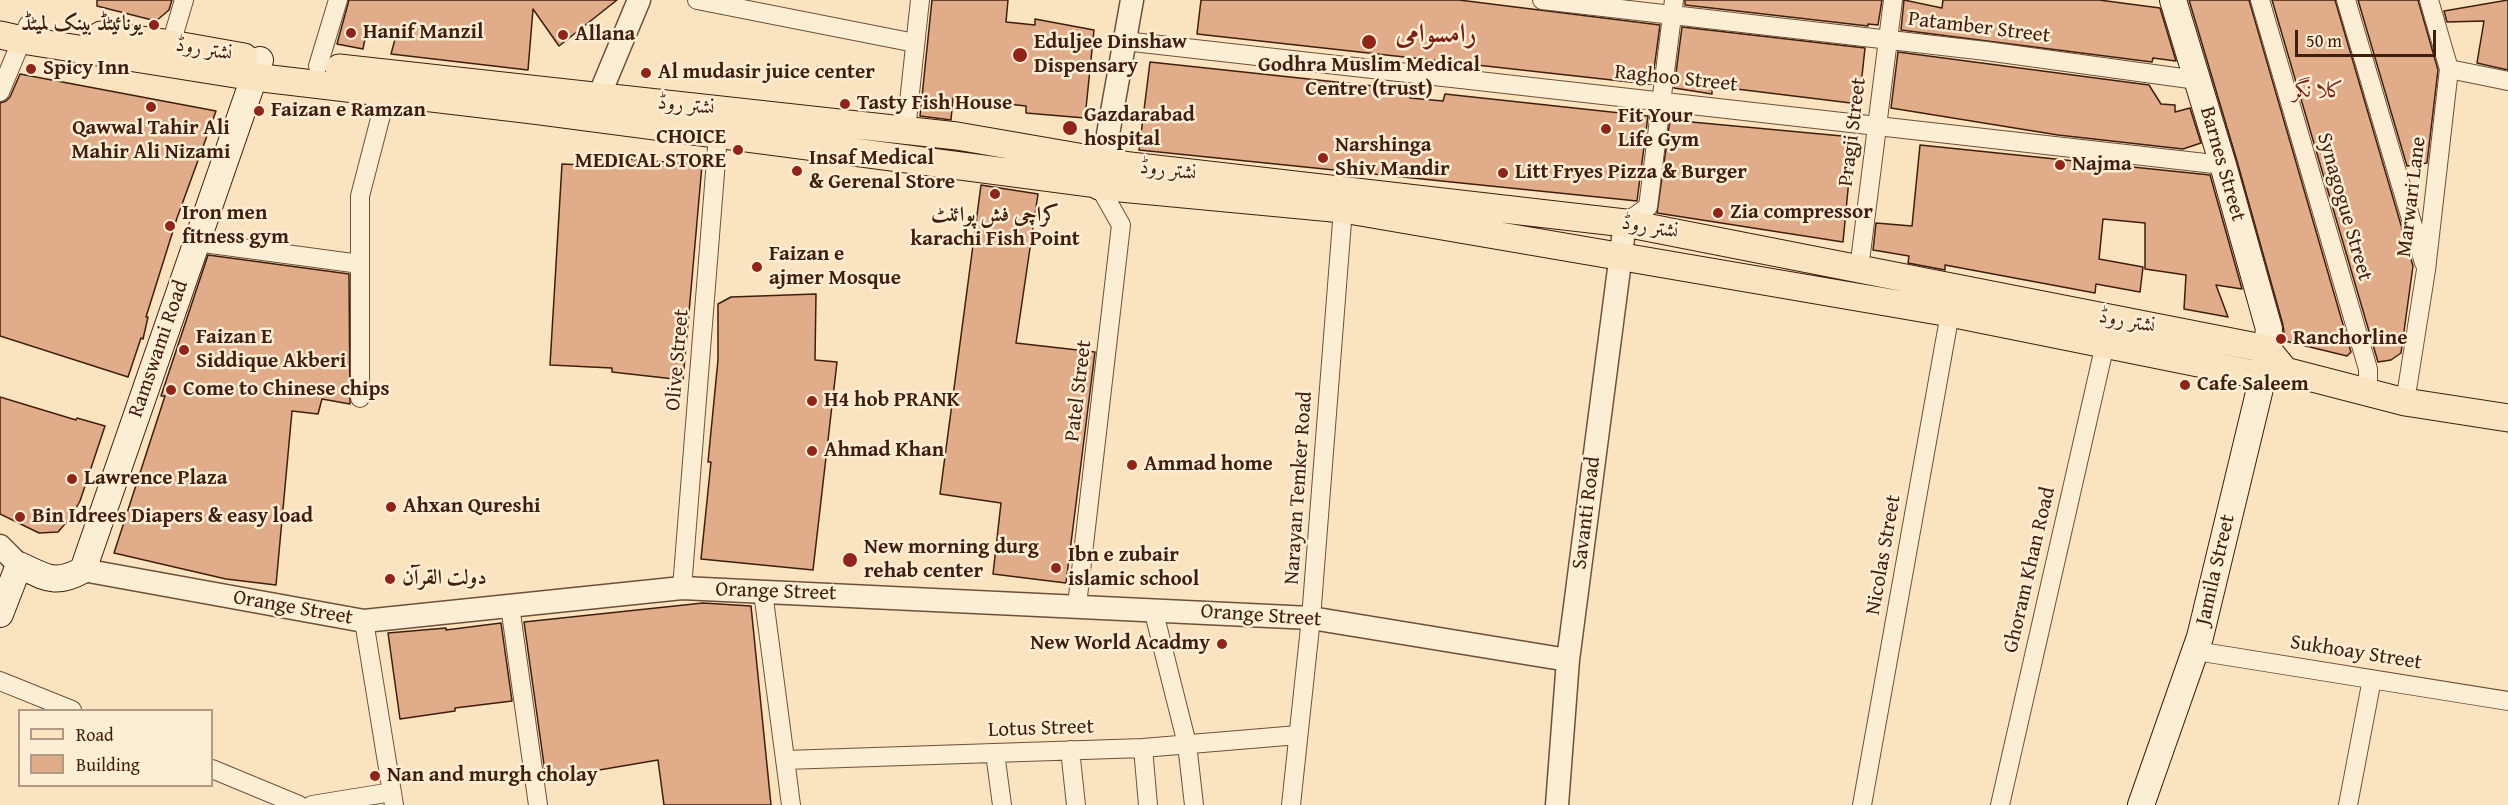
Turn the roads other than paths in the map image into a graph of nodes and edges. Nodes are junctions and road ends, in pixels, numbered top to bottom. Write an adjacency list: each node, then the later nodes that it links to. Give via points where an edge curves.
1 (184, 0): 20 (street)
2 (338, 0): 21 (street)
3 (639, 0): 28 (street)
4 (697, 0): 14 (street)
5 (920, 0): 19 (street)
6 (1132, 0): 18 (street)
7 (1542, 0): 13 (street, Patamber Street)
8 (1893, 0): 17 (street, Pragji Street)
9 (2171, 0): 24 (main road, Barnes Street)
10 (2260, 0): 46 (street, Synagogue Street, via 2368,369)
11 (2346, 0): 41 (street)
12 (2429, 0): 23 (street, Marwari Lane)
13 (1673, 7): 17 (street, Patamber Street); 29 (street)
14 (781, 8): 19 (street)
15 (0, 16): 16 (main road, نشتر روڈ)
16 (16, 33): 20 (main road, نشتر روڈ); 22 (main road, نشتر روڈ); 26 (street)
17 (1888, 40): 24 (street, Patamber Street); 30 (street, Pragji Street)
18 (1124, 41): 29 (street, Raghoo Street); 34 (street)
19 (915, 43): 31 (street)
20 (171, 44): 22 (main road, نشتر روڈ)
21 (318, 66): 22 (main road, نشتر روڈ); 28 (main road, نشتر روڈ)
22 (257, 68): 27 (main road, نشتر روڈ); 37 (main road, Ramswami Road)
23 (2449, 69): 25 (street); 41 (street, Marwari Lane)
24 (2197, 80): 33 (main road, Barnes Street)
25 (2508, 81)
26 (0, 92)
27 (387, 92): 32 (main road, نشتر روڈ); 39 (street, via 360,196)
28 (599, 96): 31 (main road, نشتر روڈ)
29 (1661, 100): 30 (street, Raghoo Street); 36 (street, via 1648,207)
30 (1877, 124): 33 (street, Raghoo Street); 40 (street, Pragji Street)
31 (906, 130): 34 (main road, نشتر روڈ, via 957,136)
32 (718, 135): 34 (main road, نشتر روڈ, via 1098,184); 53 (street, Olive Street)
33 (2223, 165): 43 (main road, Barnes Street)
34 (1101, 174): 35 (main road, نشتر روڈ); 36 (main road, نشتر روڈ, via 1130,166); 56 (street, Patel Street, via 1121,225)
35 (1343, 209): 38 (main road, نشتر روڈ); 59 (street, Narayan Temker Road)
36 (1625, 223): 38 (street, Savanti Road); 40 (main road, نشتر روڈ)
37 (196, 242): 39 (street); 52 (main road, Ramswami Road)
38 (1621, 255): 42 (main road, نشتر روڈ); 62 (street, Savanti Road)
39 (360, 264): 47 (street)
40 (1859, 269): 43 (main road, نشتر روڈ)
41 (2426, 270): 48 (street, Marwari Lane)
42 (1950, 314): 44 (main road, نشتر روڈ); 85 (street, Nicolas Street)
43 (2268, 339): 45 (main road)
44 (2104, 344): 45 (main road, نشتر روڈ); 86 (street, Ghoram Khan Road)
45 (2274, 373): 46 (main road, نشتر روڈ); 61 (main road, Jamila Street)
46 (2368, 392): 48 (main road, نشتر روڈ)
47 (360, 398)
48 (2405, 402): 49 (main road, نشتر روڈ)
49 (2508, 418)
50 (0, 546): 51 (street, Orange Street)
51 (19, 565): 52 (main road, Orange Street, via 50,579 66,579); 58 (main road)
52 (83, 570): 60 (street, Orange Street)
53 (682, 588): 54 (street, Orange Street); 55 (street, Orange Street)
54 (763, 592): 56 (street, Orange Street); 72 (street)
55 (510, 606): 60 (street, Orange Street); 77 (street)
56 (1077, 606): 57 (street, Orange Street)
57 (1152, 609): 59 (street, Orange Street); 68 (street)
58 (0, 614)
59 (1311, 618): 62 (street, Orange Street); 67 (street, Narayan Temker Road)
60 (364, 621): 74 (street)
61 (2196, 651): 63 (street, Sukhoay Street); 87 (main road, Jamila Street)
62 (1568, 660): 84 (street, Savanti Road)
63 (2372, 679): 65 (street, Sukhoay Street); 88 (street)
64 (0, 681): 66 (street)
65 (2508, 701)
66 (67, 709)
67 (1298, 735): 68 (street, Lotus Street); 83 (street, Narayan Temker Road)
68 (1187, 744): 69 (street, Lotus Street); 82 (street)
69 (1143, 748): 70 (street, Lotus Street); 81 (street)
70 (1070, 750): 71 (street, Lotus Street); 80 (street)
71 (995, 753): 72 (street, Lotus Street); 79 (street)
72 (785, 760): 78 (street)
73 (213, 769): 75 (street)
74 (393, 799): 76 (street)
75 (299, 805)
76 (312, 805)
77 (538, 805)
78 (791, 805)
79 (1002, 805)
80 (1076, 805)
81 (1148, 805)
82 (1194, 805)
83 (1291, 805)
84 (1557, 805)
85 (1862, 805)
86 (2000, 805)
87 (2141, 805)
88 (2348, 805)

